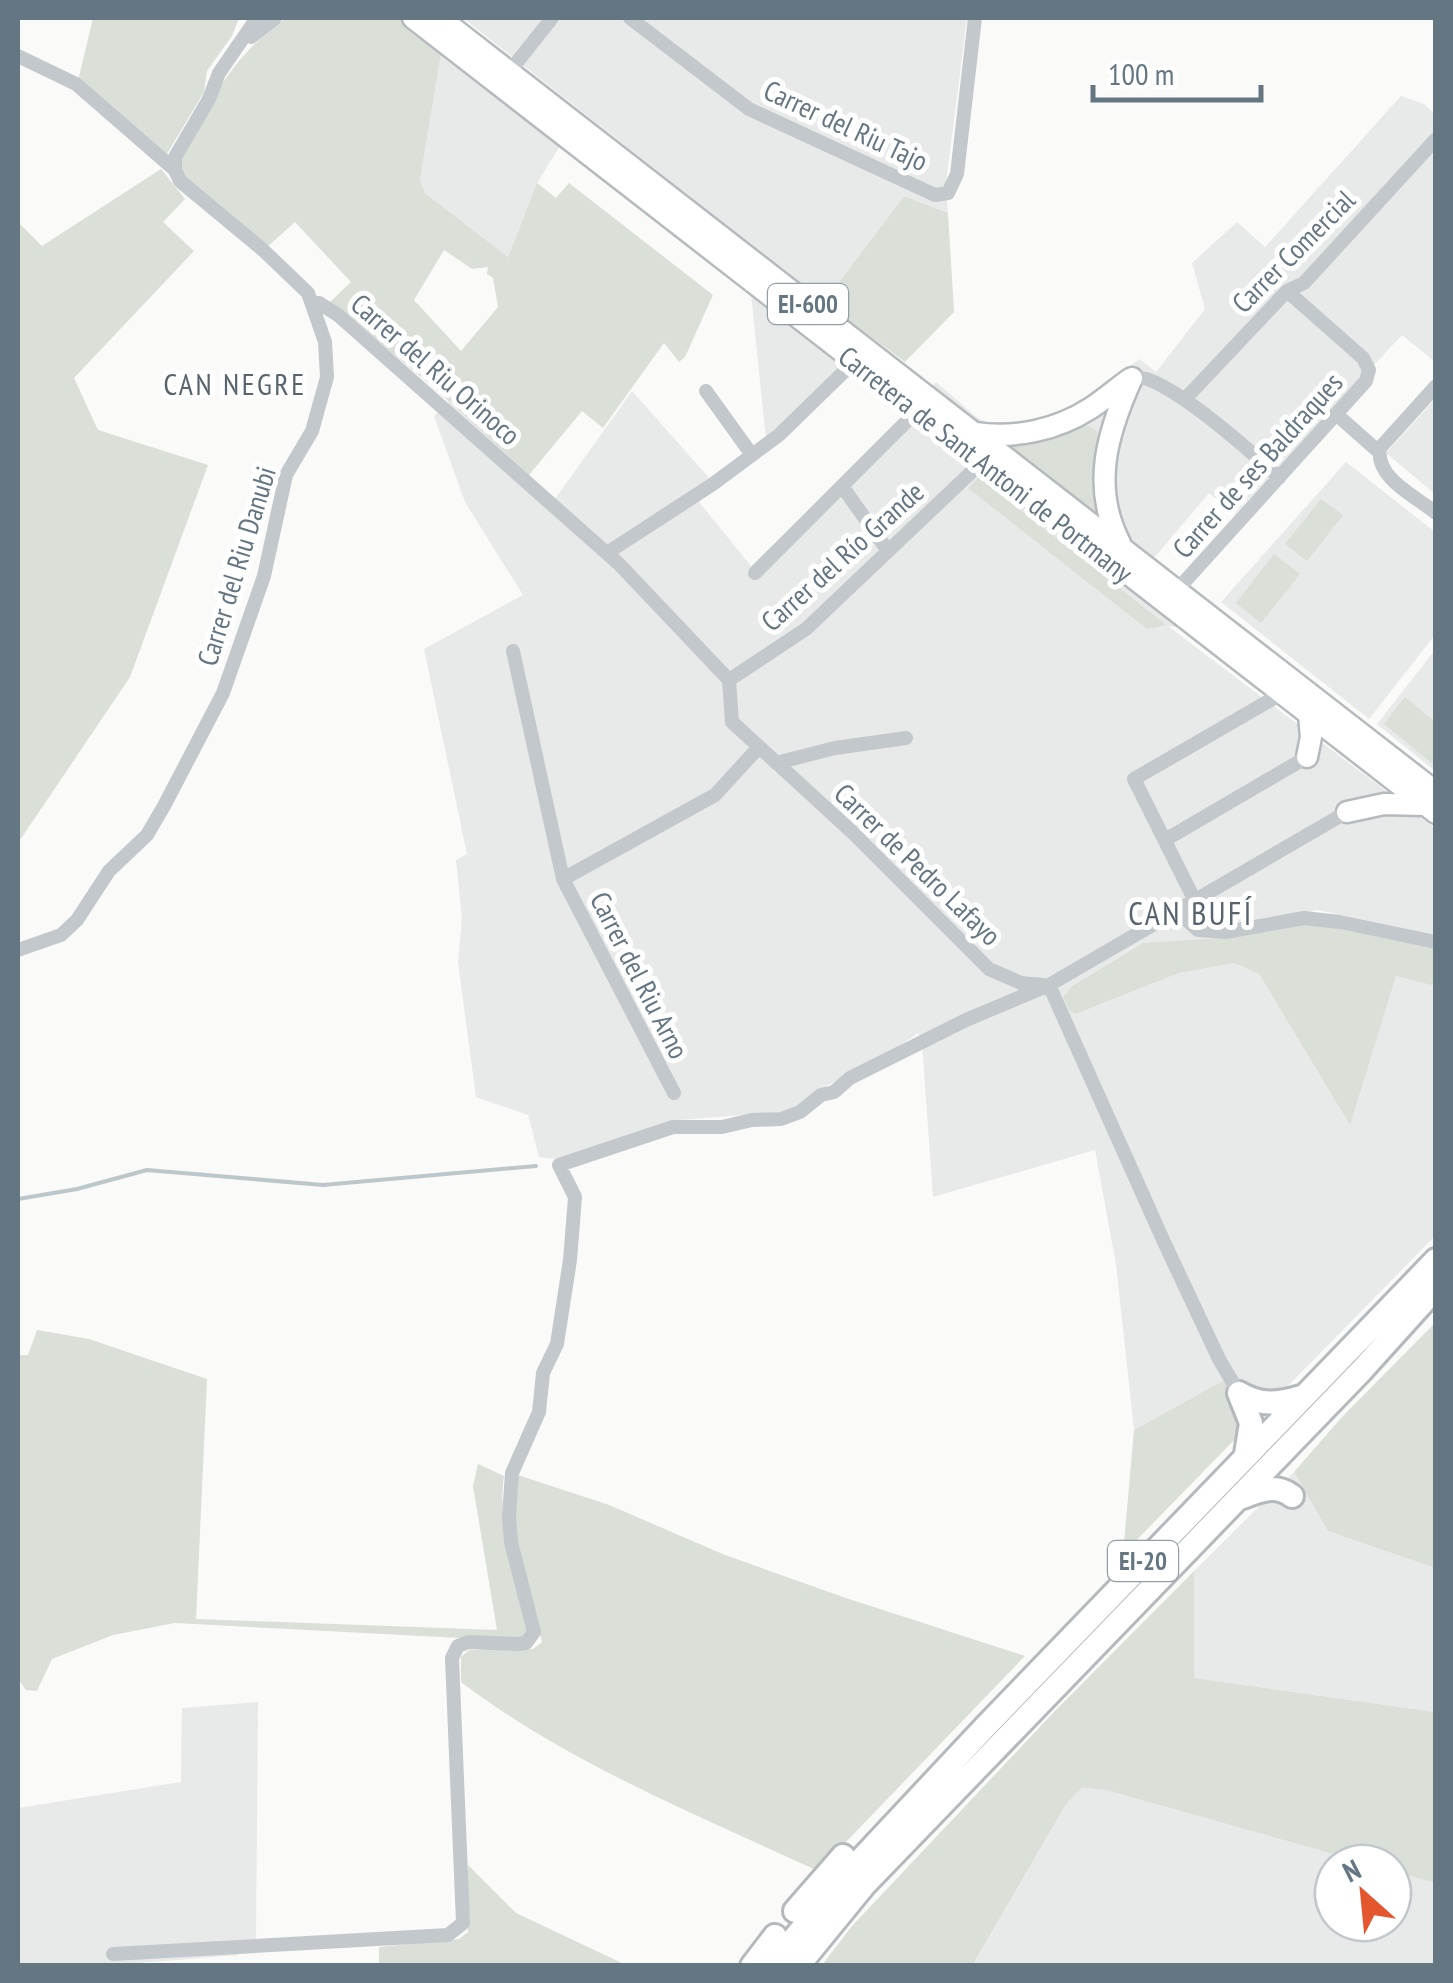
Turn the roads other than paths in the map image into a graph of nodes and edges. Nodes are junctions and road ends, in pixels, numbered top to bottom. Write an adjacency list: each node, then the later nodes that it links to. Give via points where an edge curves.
1 (257, 18): 8 (street)
2 (275, 18): 8 (street)
3 (413, 18): 15 (main road, Carretera de Sant Antoni de Portmany / EI-600)
4 (440, 18): 10 (main road, Carretera de Sant Antoni de Portmany / EI-600)
5 (552, 18): 10 (street)
6 (630, 18): 7 (street, Carrer del Riu Tajo, via 749,109 935,195 948,192 957,174)
7 (975, 18)
8 (236, 50): 12 (street, via 174,157)
9 (18, 56): 12 (street, Carrer del Riu Orinoco, via 76,84)
10 (510, 72): 23 (main road, Carretera de Sant Antoni de Portmany / EI-600)
11 (1436, 138): 13 (street, Carrer Comercial, via 1304,283)
12 (175, 170): 14 (street, Carrer del Riu Orinoco, via 301,284)
13 (1287, 291): 19 (street, Carrer Comercial); 21 (street, Carrer de ses Baldraques, via 1369,370)
14 (313, 303): 33 (street, Carrer del Riu Orinoco, via 338,314); 53 (street, Carrer del Riu Danubi, via 325,342 322,403 286,475 264,576 223,693 147,835 109,871 61,935)
15 (855, 361): 20 (main road, Carretera de Sant Antoni de Portmany / EI-600); 26 (street)
16 (1132, 378): 19 (street, via 1146,377); 22 (main road); 24 (main road)
17 (1436, 386): 25 (street)
18 (706, 391): 26 (street)
19 (1186, 398): 28 (street)
20 (918, 410): 27 (main road, Carretera de Sant Antoni de Portmany / EI-600); 29 (street)
21 (1336, 414): 25 (street); 28 (street, Carrer de ses Baldraques)
22 (1080, 415): 23 (main road, via 1020,436); 24 (main road, via 1101,426)
23 (972, 432): 31 (main road, Carretera de Sant Antoni de Portmany / EI-600)
24 (1109, 448): 31 (main road, via 1104,499)
25 (1379, 452): 30 (street, via 1385,472)
26 (752, 454): 33 (street)
27 (983, 461): 32 (street, Carrer del Río Grande); 38 (main road, Carretera de Sant Antoni de Portmany / EI-600)
28 (1279, 478): 35 (street, Carrer de ses Baldraques)
29 (842, 486): 32 (street); 34 (street)
30 (1436, 513)
31 (1123, 549): 35 (main road, Carretera de Sant Antoni de Portmany / EI-600)
32 (888, 552): 37 (street, Carrer del Río Grande, via 806,629)
33 (606, 553): 37 (street, Carrer del Riu Orinoco)
34 (755, 573)
35 (1176, 590): 46 (main road, Carretera de Sant Antoni de Portmany / EI-600)
36 (513, 651): 49 (street, Carrer del Riu Arno)
37 (728, 680): 42 (street, Carrer de Pedro Lafayo, via 732,722)
38 (1282, 694): 39 (main road, EI-600); 48 (street, via 1134,779)
39 (1310, 716): 41 (main road, EI-600); 43 (main road)
40 (906, 738): 44 (street)
41 (1341, 740): 43 (main road); 45 (main road, EI-600)
42 (759, 747): 44 (street, Carrer de Pedro Lafayo); 49 (street, Carrer del Riu Arno, via 715,795)
43 (1307, 757): 48 (street)
44 (776, 763): 55 (street, Carrer de Pedro Lafayo, via 989,969 1021,983)
45 (1385, 774): 46 (main road, EI-600); 47 (main road, via 1372,795)
46 (1432, 803): 47 (main road)
47 (1346, 812): 50 (street)
48 (1165, 840): 50 (street)
49 (563, 879): 56 (street, Carrer del Riu Arno)
50 (1194, 899): 51 (street)
51 (1175, 910): 52 (street, via 1198,930 1226,932 1304,918); 55 (street)
52 (1436, 942)
53 (18, 950): 54 (street)
54 (18, 965)
55 (1049, 985): 61 (street); 67 (street, via 850,1078 800,1112 722,1127 674,1128 559,1166 575,1197 570,1260 557,1344 543,1373 539,1412 512,1473 510,1502 511,1542 534,1632 526,1643 468,1642 452,1658 463,1886 458,1930 362,1942)
56 (674, 1094)
57 (1436, 1260): 62 (highway, EI-20)
58 (1436, 1288): 60 (highway, EI-20)
59 (1436, 1307): 60 (highway)
60 (1361, 1371): 63 (highway, EI-20)
61 (1239, 1393): 62 (highway, via 1273,1403); 64 (highway, via 1251,1423)
62 (1301, 1397): 64 (highway, EI-20)
63 (1284, 1448): 65 (highway, EI-20); 65 (highway, via 1282,1468 1292,1496 1271,1488)
64 (1246, 1454): 66 (highway, EI-20)
65 (1236, 1500): 70 (highway, EI-20, via 888,1860)
66 (986, 1726): 68 (highway, via 862,1835); 69 (highway, EI-20)
67 (113, 1954)
68 (752, 1966)
69 (771, 1966)
70 (798, 1966)

